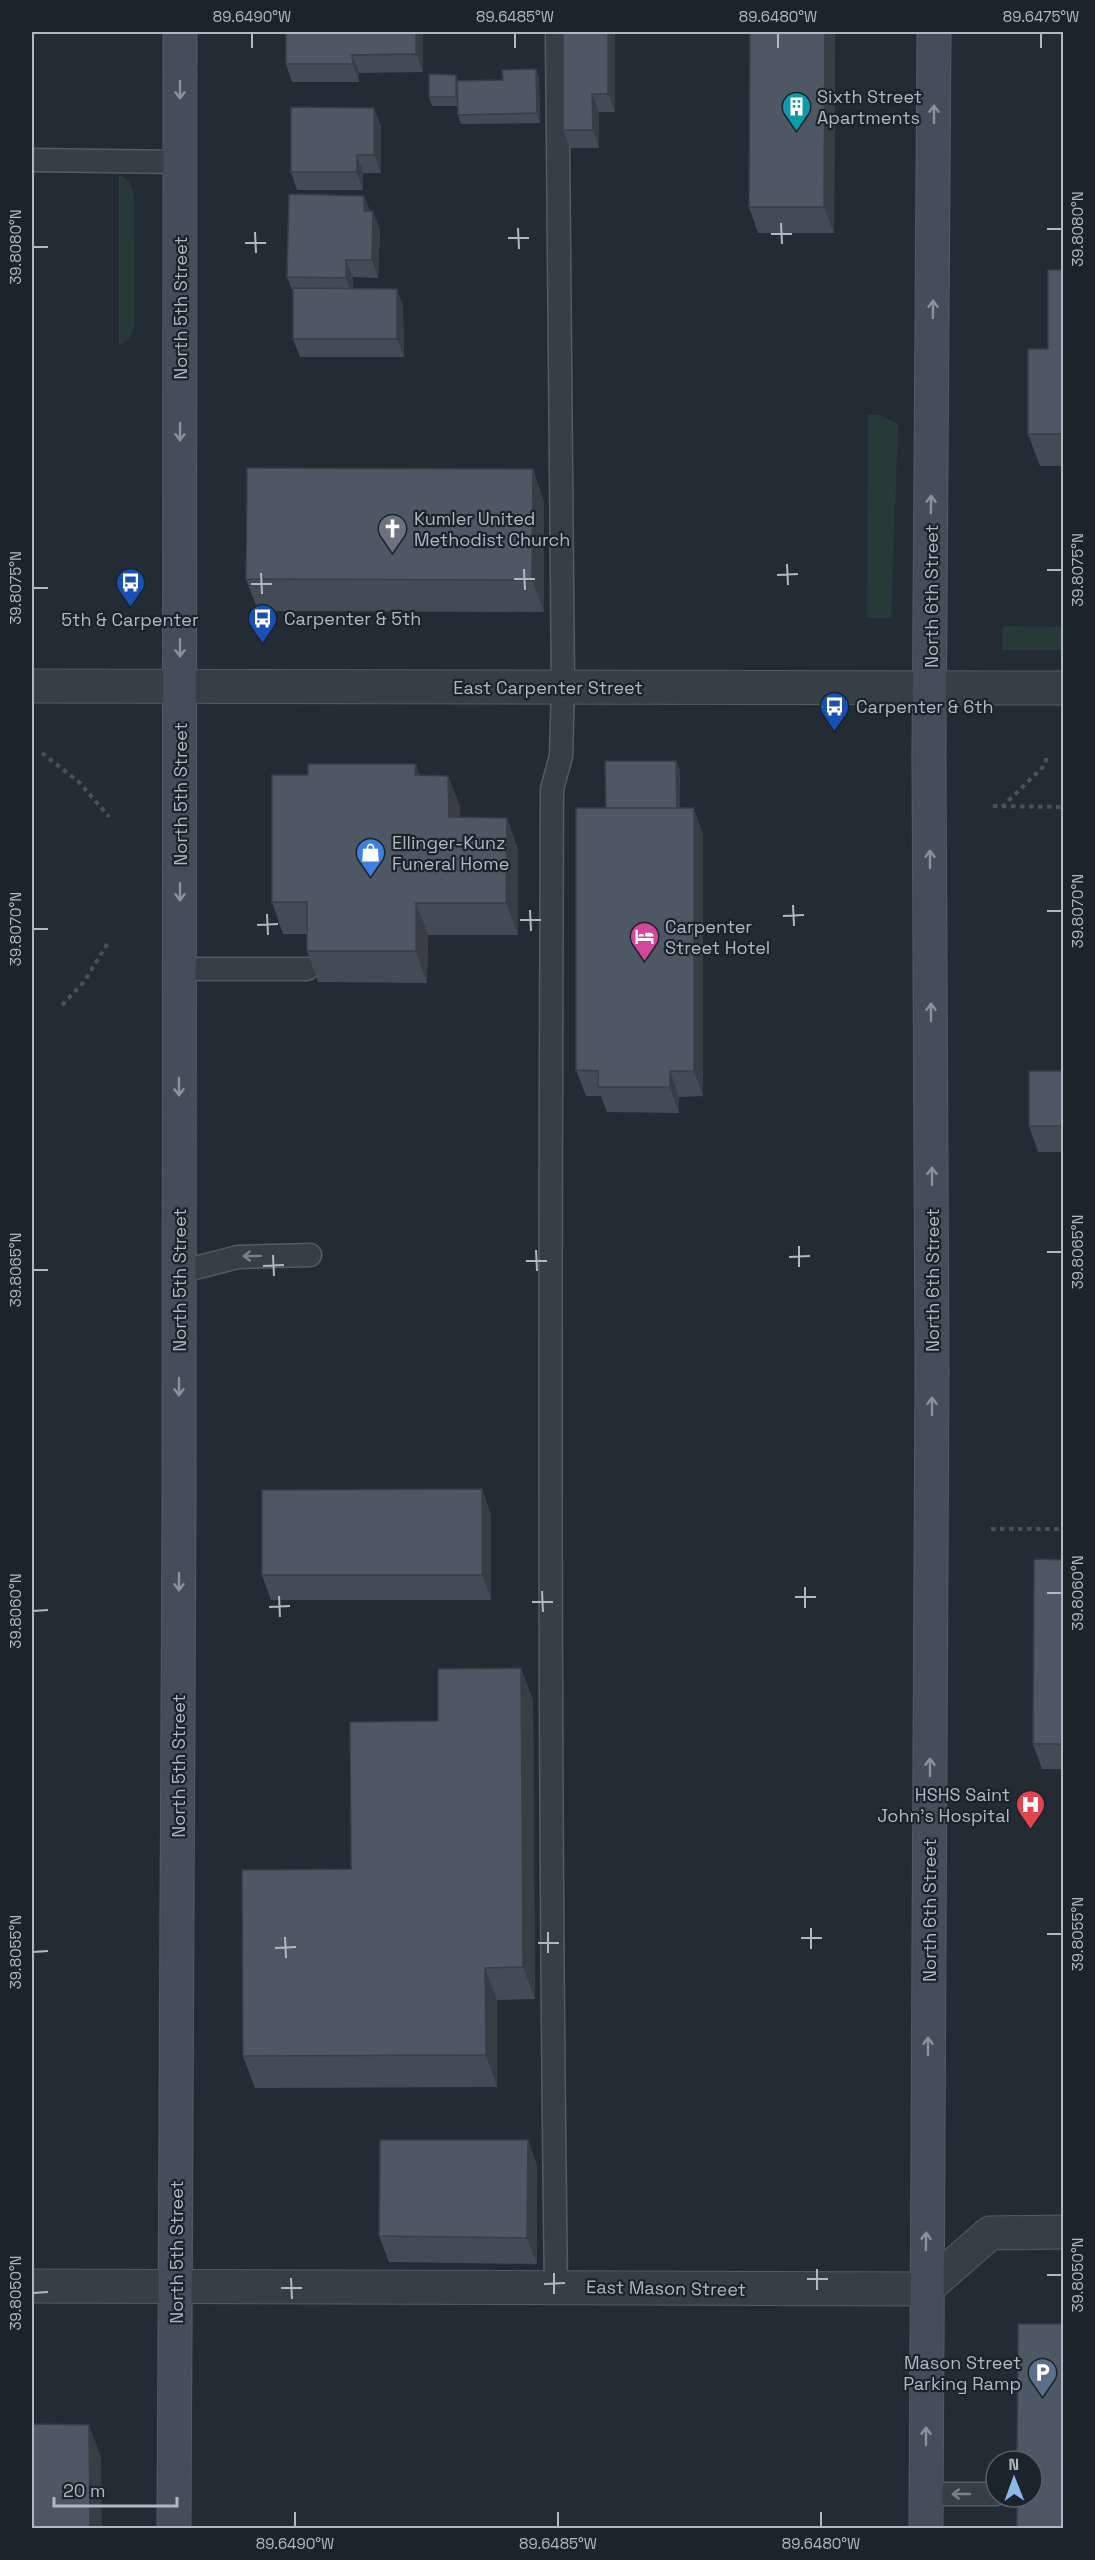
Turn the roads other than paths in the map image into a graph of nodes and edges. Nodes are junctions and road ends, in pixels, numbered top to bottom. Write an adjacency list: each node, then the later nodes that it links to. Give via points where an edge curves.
1 (180, 32): 5 (main road, North 5th Street, one-way to 5)
2 (557, 32): 8 (lane)
3 (934, 32): 10 (main road, North 6th Street, one-way to 3)
4 (32, 160): 5 (lane)
5 (180, 162): 7 (main road, North 5th Street, one-way to 7)
6 (32, 686): 7 (street, East Carpenter Street)
7 (180, 686): 8 (street, East Carpenter Street); 11 (main road, North 5th Street, one-way to 11)
8 (563, 688): 10 (street, East Carpenter Street); 18 (lane, via 561,756 552,789 550,1157 549,1659)
9 (1064, 688): 10 (street, East Carpenter Street)
10 (931, 689): 19 (main road, North 6th Street, one-way to 10, via 932,1350)
11 (179, 969): 12 (lane); 14 (main road, North 5th Street, one-way to 14)
12 (307, 969)
13 (310, 1255): 14 (lane, one-way to 14, via 238,1257)
14 (179, 1272): 17 (main road, North 5th Street, one-way to 17)
15 (1064, 2232): 19 (street, via 990,2233)
16 (32, 2286): 17 (street, East Mason Street)
17 (176, 2286): 18 (street, East Mason Street); 22 (main road, North 5th Street)
18 (556, 2287): 19 (street, East Mason Street)
19 (926, 2289): 20 (main road, North 6th Street, one-way to 19)
20 (926, 2494): 21 (lane, one-way to 20); 23 (main road, North 6th Street)
21 (984, 2494)
22 (174, 2529)
23 (926, 2529)

